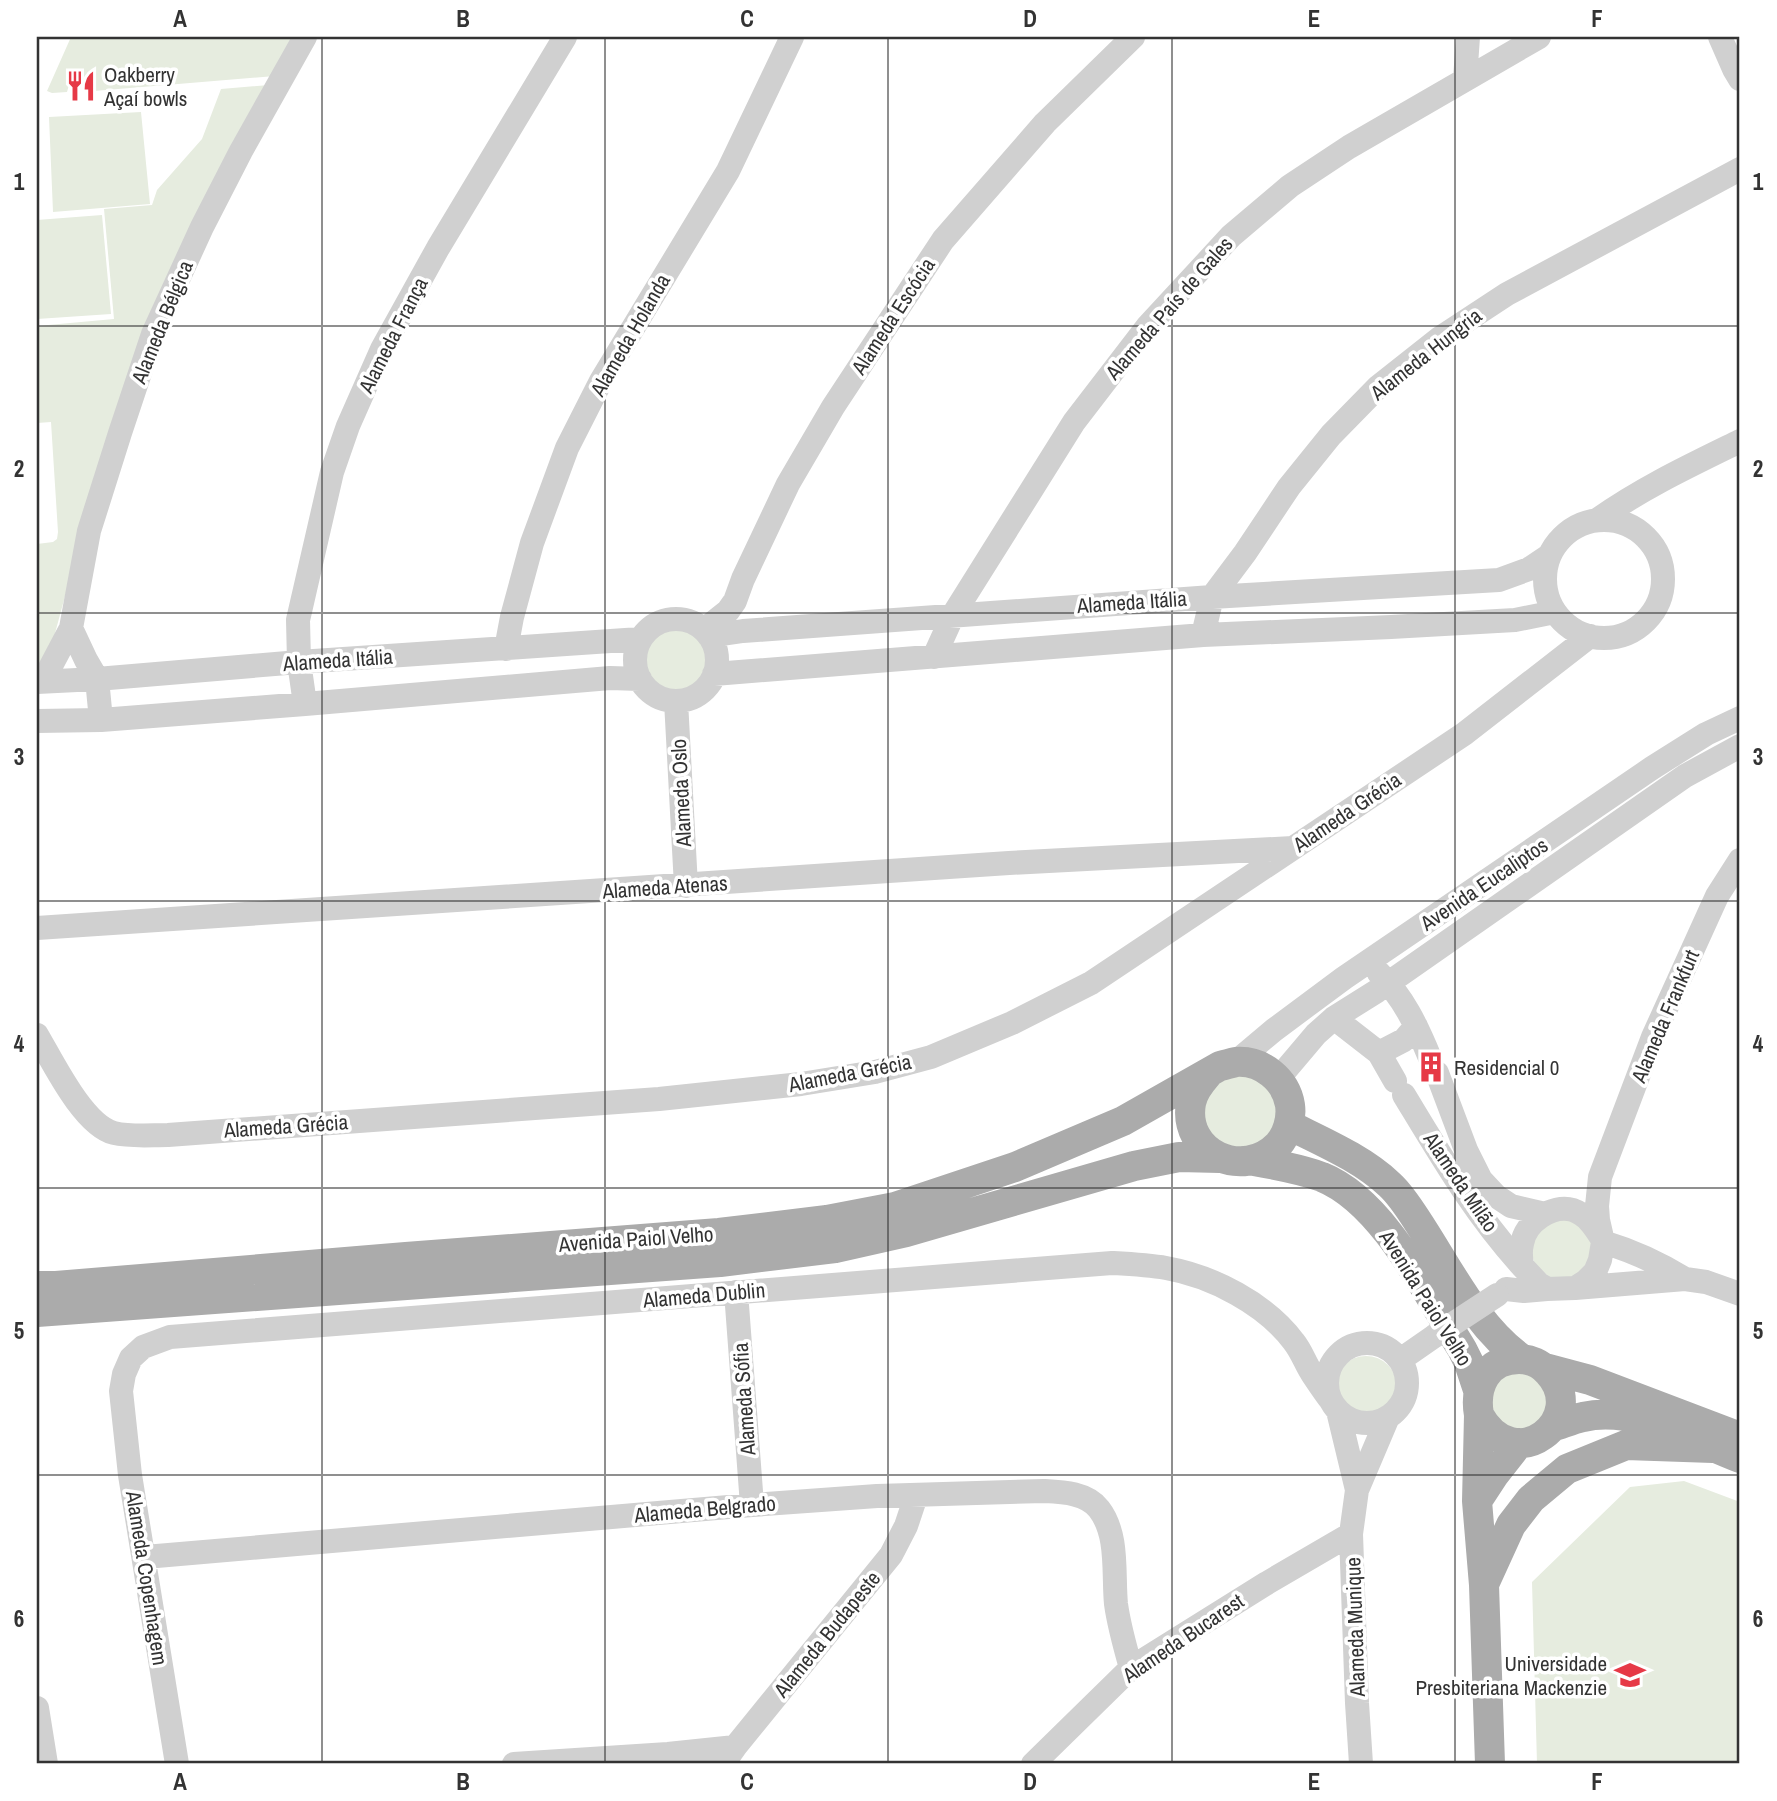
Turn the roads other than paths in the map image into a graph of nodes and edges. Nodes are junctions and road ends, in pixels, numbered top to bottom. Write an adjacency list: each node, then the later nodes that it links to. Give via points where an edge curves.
1 (305, 37): 17 (street, Alameda Bélgica, via 202,227 153,334 89,531)
2 (565, 37): 24 (street, Alameda França, via 419,281 348,426 332,472 298,620)
3 (792, 37): 22 (street, Alameda Holanda, via 728,171 601,381 567,448 532,542)
4 (1133, 37): 18 (street, Alameda Escócia, via 1045,123 943,240 833,407 788,484 735,601)
5 (1468, 37): 8 (street)
6 (1539, 37): 8 (street, Alameda País de Gales)
7 (1720, 37): 9 (street)
8 (1465, 79): 16 (street, Alameda País de Gales, via 1290,186 1231,236 1147,327 1074,422)
9 (1740, 79)
10 (1740, 169): 14 (street, Alameda Hungria, via 1507,294 1378,387 1289,486)
11 (1740, 441): 12 (street, via 1671,474)
12 (1597, 520): 13 (street, via 1567,533); 20 (street, via 1634,528 1658,555 1663,574 1655,610 1642,624 1626,634)
13 (1550, 555): 14 (street, Alameda Itália, via 1499,580); 15 (street, via 1545,584)
14 (1212, 597): 16 (street, Alameda Itália); 19 (street, Alameda Hungria)
15 (1555, 612): 19 (street, Alameda Itália, via 1515,620); 20 (street, via 1564,623)
16 (953, 615): 18 (street, Alameda Itália); 23 (street, Alameda País de Gales)
17 (71, 628): 26 (street); 28 (street, Alameda Bélgica)
18 (707, 633): 21 (street, via 675,618 655,624); 25 (street, via 715,648)
19 (1203, 635): 23 (street, Alameda Itália)
20 (1590, 636): 35 (street, Alameda Grécia, via 1464,734)
21 (640, 639): 22 (street, Alameda Itália); 27 (street, via 635,659)
22 (506, 649): 24 (street, Alameda Itália)
23 (934, 657): 25 (street, Alameda Itália)
24 (299, 662): 26 (street, Alameda Itália); 30 (street, Alameda França)
25 (714, 674): 29 (street, via 699,694)
26 (97, 679): 28 (street, Alameda Itália); 32 (street)
27 (640, 679): 29 (street, via 655,695); 30 (street, Alameda Itália, via 610,677)
28 (40, 682)
29 (676, 701): 37 (street, Alameda Oslo)
30 (305, 704): 32 (street, Alameda Itália)
31 (1740, 718): 39 (street, Avenida Eucaliptos, via 1652,768)
32 (101, 720): 33 (street, Alameda Itália)
33 (37, 722)
34 (1740, 746): 40 (street, Avenida Eucaliptos, via 1685,776)
35 (1294, 848): 37 (street, Alameda Atenas); 43 (street, Alameda Grécia, via 1091,983 1013,1023 931,1057 801,1084 632,1101 130,1135 111,1133 97,1125 73,1097)
36 (1740, 860): 51 (street, Alameda Frankfurt, via 1717,896 1653,1037)
37 (686, 886): 38 (street, Alameda Atenas)
38 (37, 928)
39 (1368, 962): 40 (street, Alameda Milão); 45 (street, Avenida Eucaliptos)
40 (1389, 983): 41 (street, Avenida Eucaliptos); 42 (street, Alameda Milão)
41 (1334, 1018): 44 (street, Alameda Milão); 47 (street, Avenida Eucaliptos)
42 (1416, 1026): 44 (street, via 1404,1040); 52 (street, Alameda Milão, via 1481,1180 1511,1206 1532,1212)
43 (37, 1035)
44 (1379, 1053): 54 (street, Alameda Milão, via 1457,1183)
45 (1236, 1062): 46 (main road, Avenida Paiol Velho); 47 (main road, via 1266,1069)
46 (1207, 1075): 49 (main road, via 1191,1102 1191,1118 1206,1149); 56 (main road, Avenida Paiol Velho, via 1123,1121 1015,1167 895,1207 827,1220 719,1233)
47 (1278, 1079): 48 (main road, via 1291,1108)
48 (1289, 1125): 50 (main road, via 1282,1141); 66 (main road, Avenida Paiol Velho, via 1370,1168 1391,1186 1497,1339)
49 (1220, 1158): 50 (main road, Avenida Paiol Velho); 62 (main road, Avenida Paiol Velho, via 1180,1157 1134,1166 906,1233 835,1248 720,1262)
50 (1254, 1161): 68 (main road, Avenida Paiol Velho, via 1323,1178 1367,1208 1403,1253 1462,1349)
51 (1600, 1177): 52 (street, Alameda Frankfurt); 53 (street, Alameda Frankfurt, via 1597,1206)
52 (1554, 1211): 53 (street, via 1574,1210 1585,1216); 54 (street, via 1528,1229 1522,1241)
53 (1602, 1240): 55 (street); 57 (street, via 1595,1272)
54 (1523, 1268): 58 (street); 60 (street)
55 (1685, 1279): 57 (street); 61 (street)
56 (37, 1286)
57 (1575, 1288): 58 (street)
58 (1547, 1289): 60 (street)
59 (736, 1292): 63 (street, Alameda Dublin, via 1112,1263 1166,1268 1200,1277 1251,1303); 67 (street, Alameda Dublin, via 170,1337 143,1347 131,1358); 78 (street, Alameda Sófia)
60 (1501, 1292): 65 (street, bridge)
61 (1740, 1294)
62 (37, 1312)
63 (1295, 1343): 64 (street, via 1314,1348); 69 (street, Alameda Dublin)
64 (1353, 1345): 65 (street, via 1384,1346); 69 (street, via 1341,1352 1328,1375 1327,1389)
65 (1400, 1360): 70 (street, via 1407,1385 1405,1397)
66 (1533, 1364): 68 (main road, Avenida Paiol Velho, via 1507,1360 1494,1366 1484,1377); 71 (main road, Avenida Paiol Velho, via 1555,1379 1560,1391 1561,1404); 72 (main road)
67 (121, 1391): 80 (street, Alameda Copenhagem)
68 (1478, 1402): 73 (main road, Avenida Paiol Velho, via 1485,1427 1494,1436); 77 (main road)
69 (1335, 1406): 70 (street, via 1357,1422); 75 (street, Alameda Munique)
70 (1388, 1417): 75 (street, Alameda Munique)
71 (1552, 1427): 73 (main road, via 1543,1436); 74 (main road, via 1583,1417 1630,1416)
72 (1740, 1437)
73 (1519, 1443): 77 (main road)
74 (1726, 1453): 81 (main road, via 1626,1445 1567,1469 1531,1499 1511,1525)
75 (1357, 1490): 79 (street, Alameda Munique)
76 (916, 1496): 78 (street, Alameda Belgrado); 82 (street, Alameda Belgrado, via 1065,1492 1098,1507 1112,1542 1116,1605); 84 (street, Alameda Budapeste, via 891,1555)
77 (1477, 1501): 81 (main road)
78 (752, 1505): 80 (street, Alameda Belgrado)
79 (1352, 1534): 82 (street, Alameda Bucarest); 89 (street, Alameda Munique)
80 (145, 1557): 86 (street, Alameda Copenhagem)
81 (1484, 1585): 90 (main road)
82 (1131, 1668): 88 (street, Alameda Bucarest)
83 (37, 1708): 85 (street)
84 (729, 1755): 87 (street, via 668,1754)
85 (46, 1764)
86 (177, 1764)
87 (514, 1764)
88 (1032, 1764)
89 (1361, 1764)
90 (1490, 1764)

